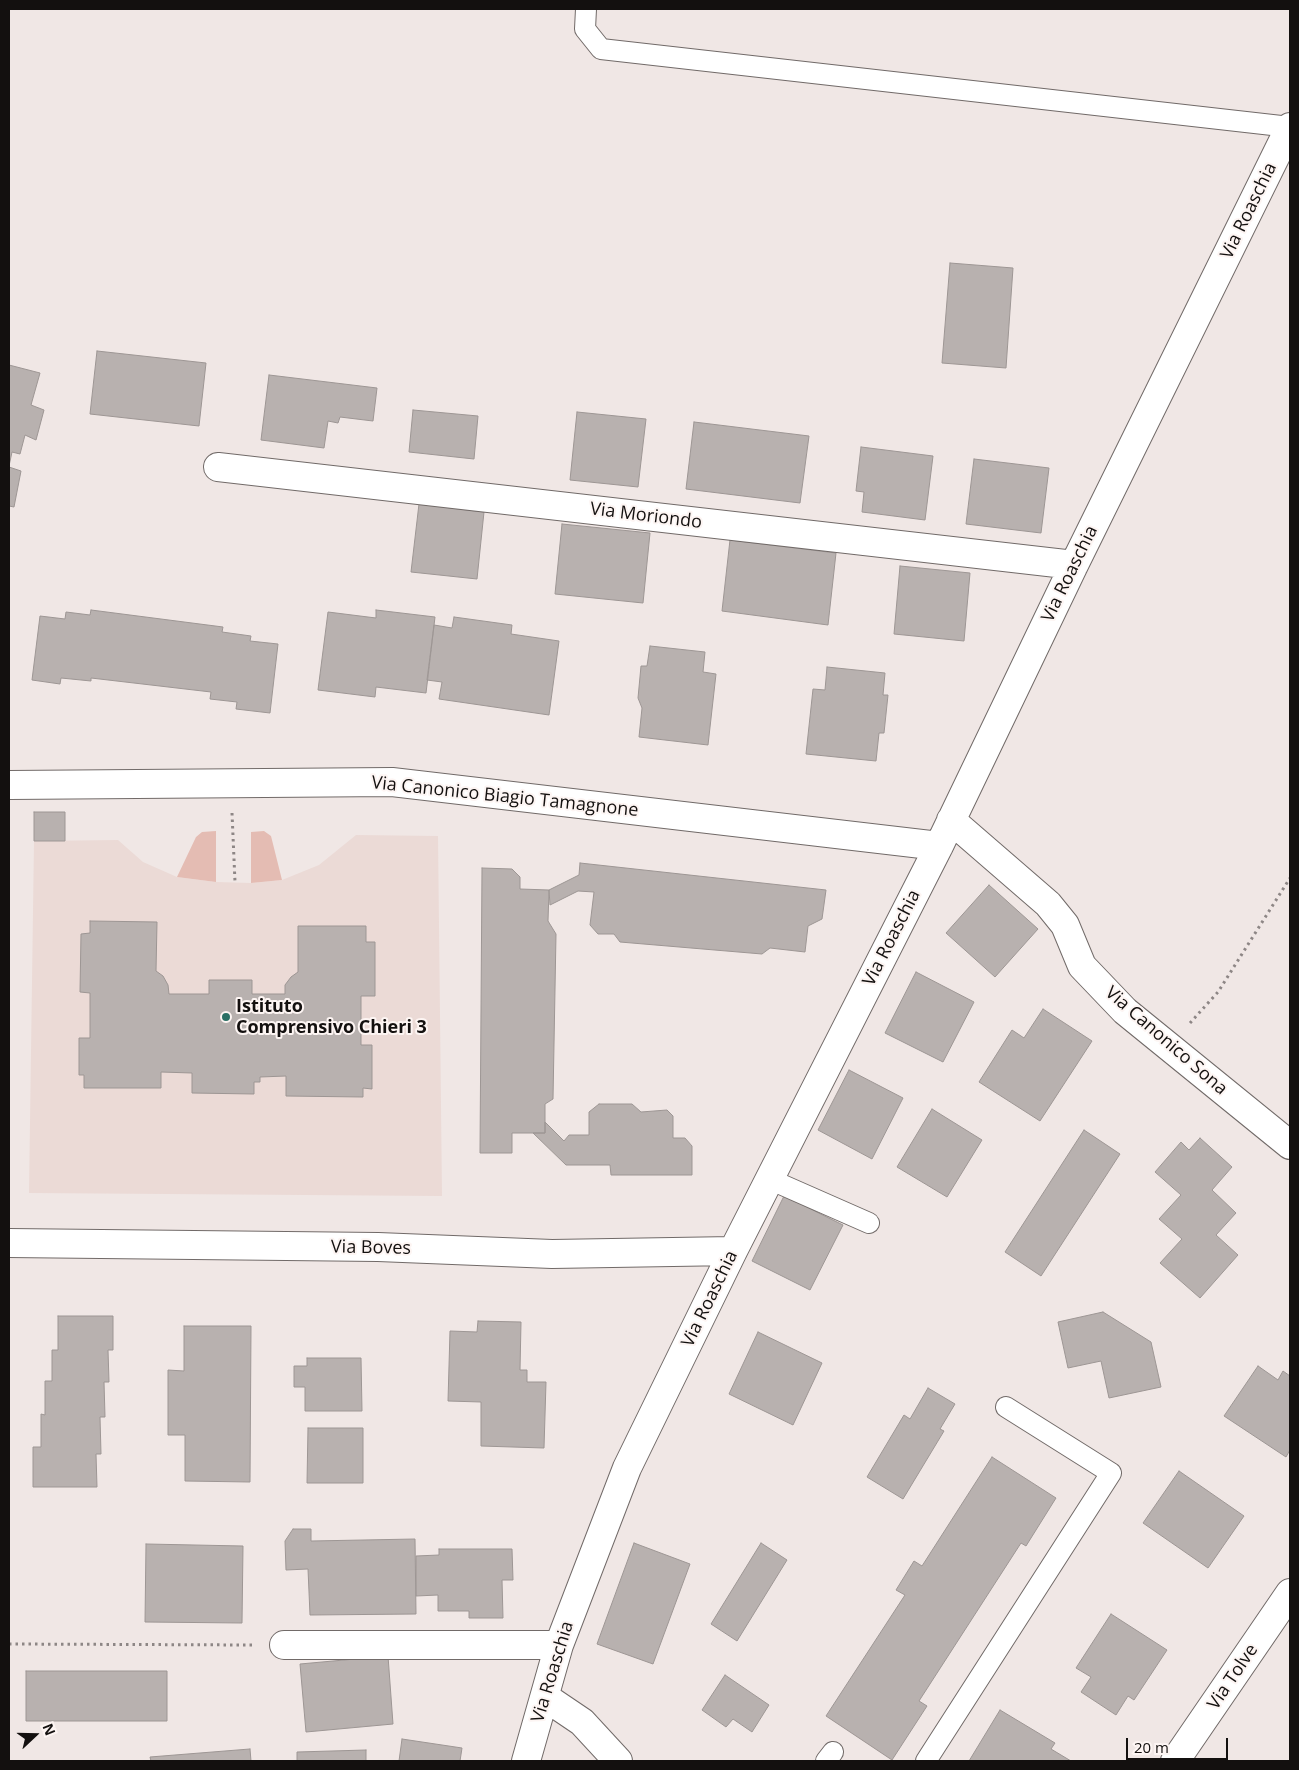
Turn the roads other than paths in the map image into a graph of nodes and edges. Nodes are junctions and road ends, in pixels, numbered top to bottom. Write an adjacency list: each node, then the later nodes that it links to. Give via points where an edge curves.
1 (586, 9): 2 (lane, via 585,28 601,49)
2 (1290, 127): 4 (street, Via Roaschia)
3 (218, 467): 4 (street, Via Moriondo)
4 (1074, 566): 6 (street, Via Roaschia)
5 (9, 785): 7 (street, Via Canonico Biagio Tamagnone, via 392,782)
6 (951, 820): 7 (street, Via Roaschia); 8 (street, Via Canonico Sona, via 1048,904 1065,925 1082,966 1125,1011)
7 (939, 846): 9 (street, Via Roaschia)
8 (1290, 1145)
9 (769, 1179): 10 (lane); 12 (street, Via Roaschia)
10 (870, 1223)
11 (9, 1244): 12 (street, Via Boves, via 378,1247 552,1254)
12 (733, 1251): 16 (street, Via Roaschia, via 627,1468)
13 (1006, 1407): 20 (lane, via 1111,1474)
14 (1290, 1593): 21 (street, Via Tolve)
15 (284, 1645): 16 (street)
16 (559, 1645): 17 (street, Via Roaschia)
17 (545, 1697): 18 (street, Via Roaschia); 19 (street, via 582,1722)
18 (526, 1761)
19 (618, 1761)
20 (926, 1761)
21 (1175, 1761)

